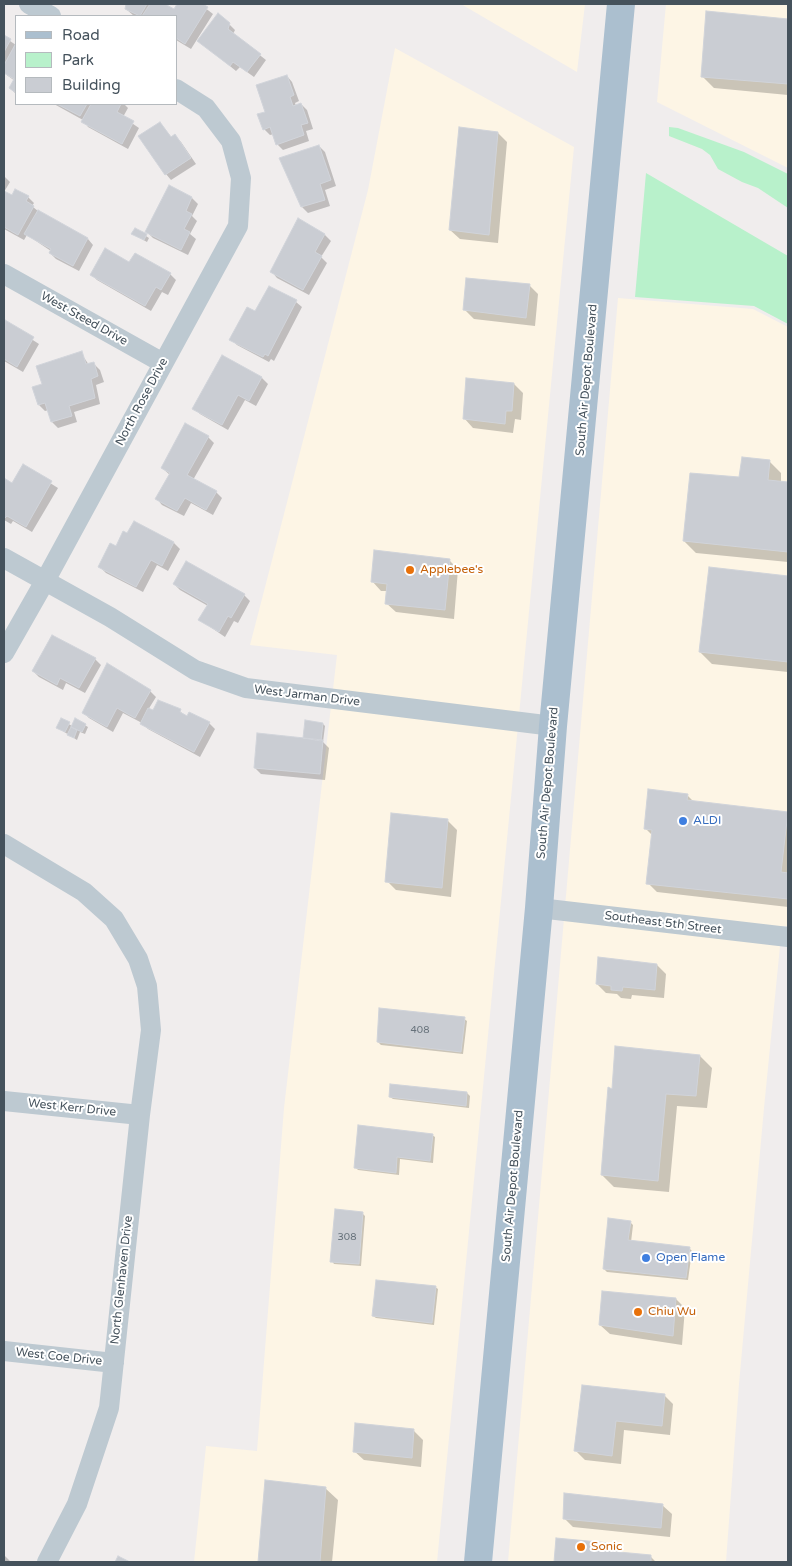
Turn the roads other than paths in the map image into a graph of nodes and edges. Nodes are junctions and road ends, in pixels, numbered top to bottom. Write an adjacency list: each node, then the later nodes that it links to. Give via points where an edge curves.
1 (29, 4): 3 (street)
2 (621, 4): 10 (main road, South Air Depot Boulevard)
3 (49, 15)
4 (178, 90): 6 (street, North Rose Drive, via 206,108 231,141 240,178 238,226)
5 (4, 274): 6 (street, West Steed Drive)
6 (163, 363): 8 (street, North Rose Drive)
7 (4, 558): 8 (street, West Jarman Drive)
8 (45, 581): 9 (street, North Rose Drive); 10 (street, West Jarman Drive, via 195,670 246,688)
9 (4, 653)
10 (553, 726): 12 (main road, South Air Depot Boulevard)
11 (4, 844): 15 (street, North Glenhaven Drive, via 84,892 114,918 138,958 146,986 151,1030)
12 (539, 908): 13 (street, Southeast 5th Street); 19 (main road, South Air Depot Boulevard)
13 (788, 937)
14 (4, 1101): 15 (street, West Kerr Drive)
15 (140, 1115): 17 (street, North Glenhaven Drive)
16 (4, 1351): 17 (street, West Coe Drive)
17 (114, 1363): 18 (street, North Glenhaven Drive, via 109,1408 96,1449 77,1504)
18 (47, 1562)
19 (478, 1562)

